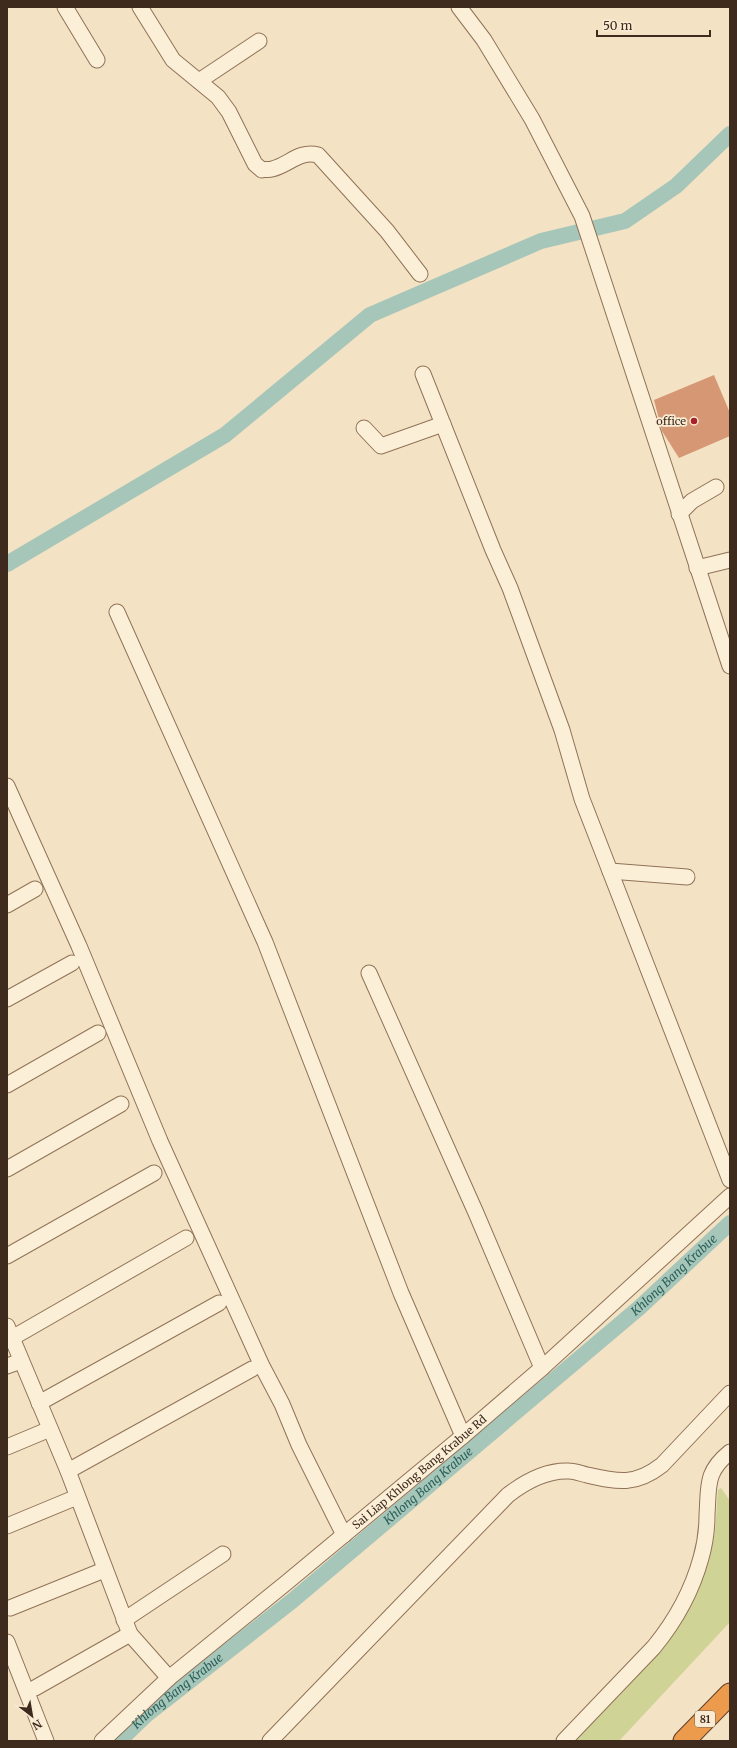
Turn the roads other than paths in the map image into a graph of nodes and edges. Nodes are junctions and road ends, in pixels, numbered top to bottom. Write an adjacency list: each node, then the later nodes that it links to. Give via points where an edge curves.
1 (65, 7): 5 (street)
2 (140, 7): 6 (street, via 173,60)
3 (459, 7): 12 (street, via 484,40 532,119 582,216)
4 (259, 41): 6 (street)
5 (96, 60)
6 (199, 81): 7 (street, via 218,97 229,112 255,164 262,170 272,169 304,154 318,155 387,232)
7 (420, 274)
8 (423, 374): 9 (street)
9 (443, 424): 10 (street, via 381,446); 18 (street, via 527,632 562,730 582,799)
10 (364, 428)
11 (716, 487): 12 (street, via 692,501)
12 (679, 514): 14 (street)
13 (730, 560): 14 (street)
14 (697, 568): 16 (street)
15 (117, 612): 43 (street, via 265,942 401,1293)
16 (730, 666)
17 (7, 786): 49 (street, via 79,946 160,1141 262,1366)
18 (610, 872): 19 (street); 30 (street)
19 (687, 876)
20 (35, 889): 21 (street)
21 (7, 905)
22 (72, 963): 24 (street)
23 (369, 973): 38 (street)
24 (7, 999)
25 (98, 1032): 26 (street)
26 (7, 1085)
27 (121, 1104): 28 (street)
28 (7, 1169)
29 (154, 1173): 33 (street)
30 (730, 1180)
31 (730, 1196): 38 (street, Sai Liap Khlong Bang Krabue Rd)
32 (186, 1238): 35 (street)
33 (7, 1256)
34 (219, 1303): 41 (street)
35 (10, 1332): 36 (street)
36 (21, 1361): 37 (street); 41 (street)
37 (7, 1366)
38 (542, 1368): 43 (street, Sai Liap Khlong Bang Krabue Rd)
39 (252, 1369): 46 (street)
40 (730, 1393): 61 (street, via 651,1474 640,1479 618,1482 571,1471 557,1472 532,1479 508,1494)
41 (39, 1403): 42 (street)
42 (50, 1429): 44 (street); 46 (street)
43 (463, 1436): 49 (street, Sai Liap Khlong Bang Krabue Rd)
44 (7, 1447)
45 (730, 1452): 62 (street, via 718,1462 710,1477 704,1543 697,1571 680,1610 654,1646)
46 (68, 1471): 47 (street)
47 (77, 1497): 48 (street); 51 (street)
48 (7, 1526)
49 (344, 1535): 56 (street, Sai Liap Khlong Bang Krabue Rd)
50 (223, 1554): 53 (street)
51 (104, 1570): 52 (street); 53 (street)
52 (10, 1608)
53 (124, 1620): 54 (street)
54 (130, 1634): 56 (street); 57 (street)
55 (7, 1642): 59 (street)
56 (169, 1678): 60 (street, Sai Liap Khlong Bang Krabue Rd)
57 (35, 1688)
58 (729, 1694): 63 (highway, 81)
59 (46, 1741)
60 (102, 1741)
61 (270, 1741)
62 (564, 1741)
63 (684, 1741)

